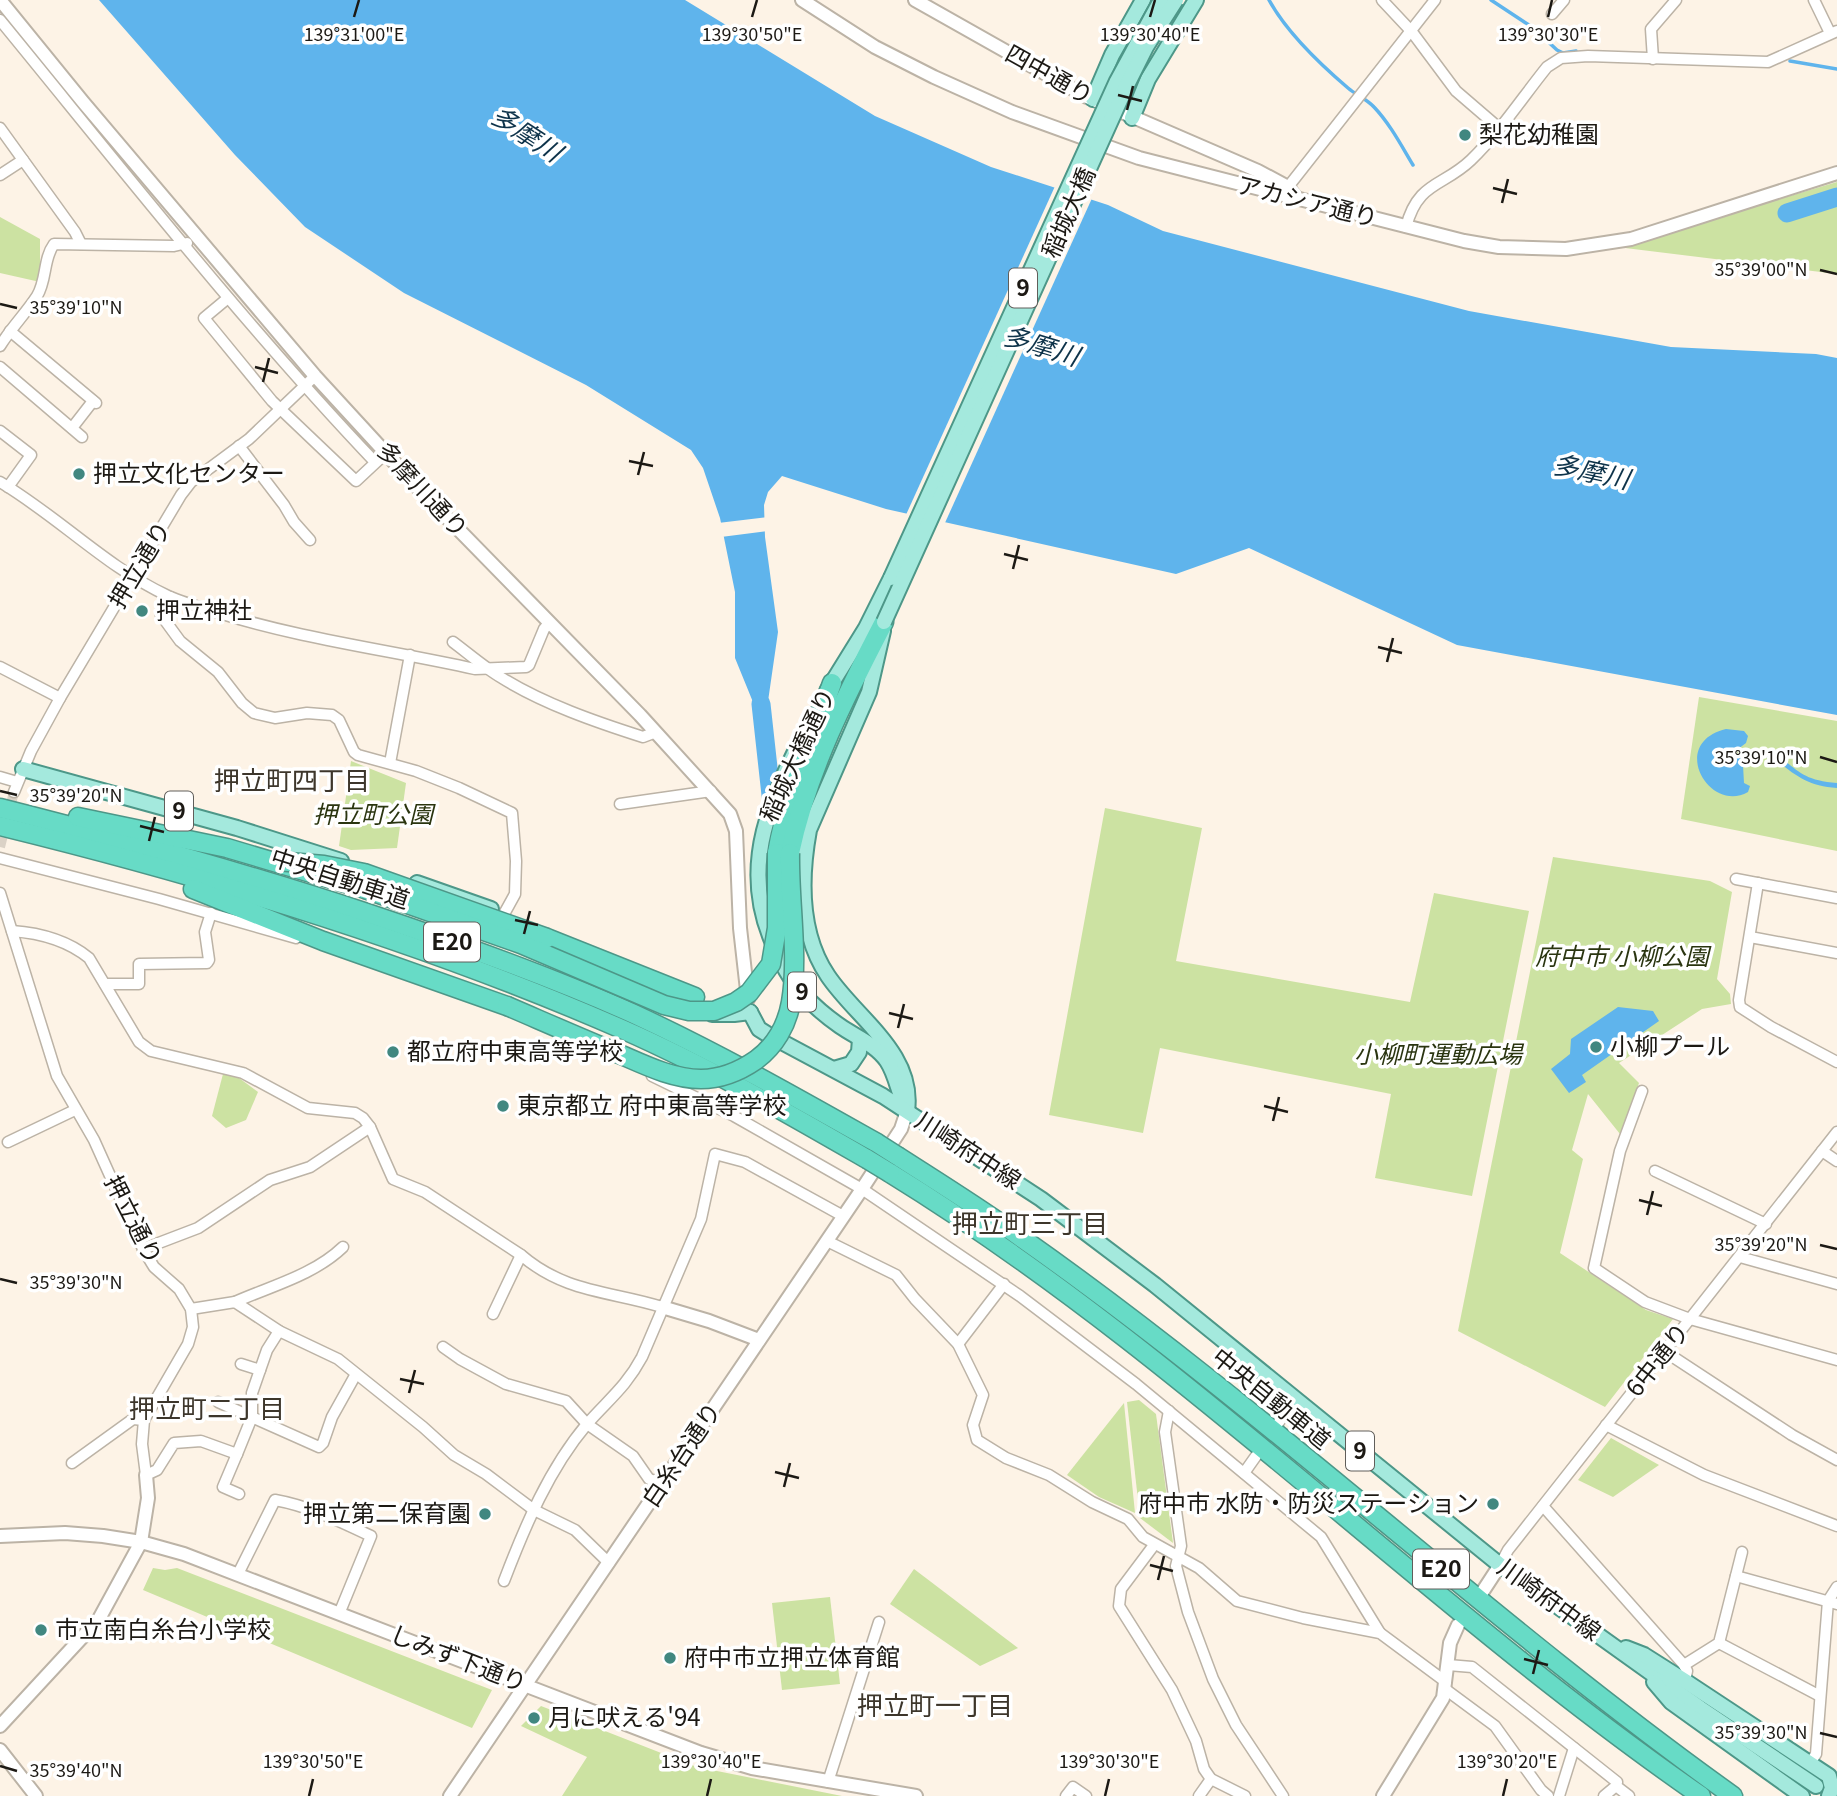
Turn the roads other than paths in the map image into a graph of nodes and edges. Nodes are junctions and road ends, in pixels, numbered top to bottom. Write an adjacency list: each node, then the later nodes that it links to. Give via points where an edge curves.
1 (0, 0): 30 (street, 多摩川通り)
2 (802, 0): 28 (street, アカシア通り, via 875,47 1012,112 1139,158)
3 (915, 0): 20 (street, 四中通り)
4 (1143, 0): 17 (main road)
5 (1161, 0): 49 (main road, 稲城大橋 / 9, bridge, via 1117,81)
6 (1176, 0): 49 (main road, 稲城大橋 / 9, bridge, via 1126,87)
7 (1196, 0): 19 (main road)
8 (1382, 0): 15 (street)
9 (1435, 0): 15 (street)
10 (1564, 0): 13 (street)
11 (1676, 0): 18 (street, via 1651,29)
12 (1814, 0): 16 (street)
13 (1552, 14)
14 (0, 20): 30 (street)
15 (1412, 32): 23 (street, via 1456,91); 27 (street)
16 (1833, 32): 18 (street, via 1768,62)
17 (1112, 55): 19 (street, via 1117,68 1136,79); 20 (main road)
18 (1653, 59): 23 (street, via 1561,58 1547,67)
19 (1148, 79): 21 (main road)
20 (1093, 99): 21 (street, 四中通り)
21 (1132, 118): 27 (street, 四中通り)
22 (0, 128): 24 (street)
23 (1499, 128): 29 (street, via 1470,162 1417,199)
24 (23, 160): 26 (street); 31 (street)
25 (1837, 173): 29 (street, アカシア通り, via 1598,246 1499,247)
26 (0, 176)
27 (1288, 187): 28 (street, 四中通り)
28 (1297, 199): 29 (street, アカシア通り)
29 (1406, 227)
30 (190, 241): 31 (street); 32 (street); 36 (street, 多摩川通り)
31 (81, 244): 33 (street, via 54,244 37,296)
32 (228, 298): 37 (street); 38 (street, via 204,318)
33 (10, 331): 34 (street); 39 (street, via 95,402)
34 (0, 346)
35 (0, 367): 39 (street)
36 (314, 376): 37 (street, 押立通り); 43 (street, 多摩川通り)
37 (303, 387): 38 (street, 押立通り); 44 (street)
38 (279, 409): 42 (street, 押立通り); 44 (street, via 356,481)
39 (72, 428): 41 (street)
40 (0, 431): 45 (street, via 31,455)
41 (82, 437)
42 (239, 446): 46 (street); 47 (street, 押立通り, via 191,482)
43 (386, 453): 44 (street); 50 (street, 多摩川通り)
44 (375, 462)
45 (4, 484): 47 (street)
46 (310, 540)
47 (133, 577): 48 (street); 56 (street, 押立通り)
48 (170, 597): 52 (street, via 263,627); 58 (street, via 162,615 180,641 218,671 254,713 275,718 332,715 354,752)
49 (879, 618): 55 (main road, 稲城大橋通り / 9); 65 (highway, bridge, via 796,826 789,881 791,1003 782,1030 762,1055 731,1073 701,1079 646,1065 507,1006 183,885); 86 (main road, 稲城大橋通り / 9, via 874,679 809,830 803,901 827,975 899,1062 909,1087)
50 (549, 622): 54 (street, via 526,667); 57 (street, 多摩川通り)
51 (453, 642): 54 (street)
52 (410, 655): 54 (street); 58 (street)
53 (0, 667): 56 (street)
54 (488, 669): 57 (street, via 579,714 643,737)
55 (832, 683): 67 (highway, bridge, via 782,824 771,964 749,993 714,1011 664,1005 521,944); 81 (main road, 稲城大橋通り / 9, via 779,786 762,831 758,882 766,927 783,965 824,1014)
56 (60, 698): 60 (street, 押立通り)
57 (656, 732): 61 (street, 多摩川通り)
58 (390, 764): 74 (street, via 512,813 515,894)
59 (0, 777): 60 (street)
60 (13, 785): 67 (highway); 71 (main road, 9, via 237,828 353,863)
61 (711, 791): 62 (street); 80 (street, 多摩川通り, via 734,825)
62 (620, 804)
63 (0, 808): 92 (highway, 中央自動車道 / E20, bridge, via 233,871 502,960 722,1056 877,1143)
64 (0, 826): 92 (highway, 中央自動車道 / E20, bridge, via 327,919 553,999 709,1070 867,1159)
65 (0, 836)
66 (0, 858): 73 (street)
67 (276, 861): 79 (highway, bridge, via 364,873)
68 (1736, 879): 69 (street)
69 (1758, 883): 72 (street); 76 (street)
70 (1, 897): 75 (street, 押立通り)
71 (436, 897): 74 (main road, 9); 80 (main road, 9, via 665,1000 712,1014)
72 (1837, 898)
73 (211, 913): 78 (street, via 205,932 207,963 139,964 139,984); 94 (street, via 366,961 607,1054 734,1116)
74 (504, 914): 79 (main road, 9, via 654,973)
75 (12, 931): 78 (street, via 54,938 78,949); 85 (street, 押立通り, via 57,1076)
76 (1750, 937): 77 (street); 82 (street, via 1740,1007)
77 (1837, 953)
78 (105, 984): 87 (street, via 139,1042 151,1051 243,1073 308,1108 355,1113)
79 (695, 997): 80 (main road, 9)
80 (750, 1012): 83 (main road, 川崎府中線 / 9, via 759,1029)
81 (860, 1038): 83 (main road, via 859,1052 851,1064); 86 (main road, 稲城大橋通り / 9, via 887,1061)
82 (1837, 1062)
83 (834, 1069): 86 (main road, 川崎府中線 / 9)
84 (1642, 1091): 108 (street, via 1619,1151 1594,1268 1645,1302)
85 (75, 1110): 89 (street); 99 (street, 押立通り, via 94,1140)
86 (907, 1111): 94 (street, 白糸台通り, via 901,1129); 118 (main road, 川崎府中線 / 9, via 1041,1199)
87 (370, 1127): 99 (street, via 310,1167 270,1180 198,1228); 100 (street, via 393,1180 425,1192)
88 (1837, 1132): 90 (street, 6中通り)
89 (8, 1142)
90 (1822, 1151): 91 (street); 96 (street, 6中通り)
91 (1837, 1161)
92 (895, 1165): 184 (highway, 中央自動車道 / E20, via 939,1203 1114,1329 1574,1703); 185 (highway, 中央自動車道 / E20, via 1023,1239 1153,1336 1587,1688)
93 (1655, 1171): 96 (street)
94 (862, 1189): 95 (street, 白糸台通り); 102 (street)
95 (843, 1216): 97 (street, 白糸台通り); 105 (street, via 745,1162 715,1154 701,1219)
96 (1766, 1224): 101 (street, 6中通り)
97 (827, 1241): 110 (street, 白糸台通り); 111 (street, via 896,1275)
98 (343, 1247): 104 (street, via 316,1268)
99 (143, 1249): 106 (street, 押立通り)
100 (521, 1255): 105 (street, via 558,1281); 107 (street)
101 (1740, 1257): 103 (street); 108 (street, 6中通り)
102 (1004, 1284): 111 (street); 120 (street)
103 (1837, 1284)
104 (236, 1302): 106 (street); 109 (street)
105 (662, 1307): 110 (street); 124 (street, via 632,1376)
106 (191, 1309): 122 (street, via 193,1327 188,1344)
107 (493, 1314)
108 (1690, 1319): 113 (street, 6中通り); 114 (street)
109 (279, 1331): 116 (street); 117 (street, via 338,1359)
110 (760, 1340): 132 (street, 白糸台通り)
111 (958, 1344): 139 (street, via 983,1395 973,1425 978,1440 1128,1519)
112 (443, 1347): 124 (street, via 506,1384 566,1401)
113 (1664, 1351): 125 (street, 6中通り); 128 (street)
114 (1837, 1360)
115 (241, 1364): 116 (street)
116 (260, 1370): 121 (street, via 252,1393)
117 (356, 1374): 121 (street, via 319,1447); 135 (street, via 454,1455)
118 (1295, 1397): 123 (street); 143 (main road, 川崎府中線 / 9)
119 (218, 1402): 121 (street)
120 (1169, 1411): 130 (street); 141 (street, via 1165,1432 1181,1546)
121 (251, 1417): 126 (street)
122 (144, 1420): 129 (street, via 133,1419); 131 (street)
123 (1279, 1422)
124 (587, 1424): 132 (street, via 633,1456 649,1479); 135 (street, via 553,1472)
125 (1606, 1424): 134 (street, 6中通り); 136 (street, via 1704,1475)
126 (237, 1454): 131 (street, via 201,1441 174,1443 157,1470); 133 (street, via 223,1487)
127 (1256, 1457): 130 (street)
128 (1837, 1460)
129 (72, 1463)
130 (1244, 1473): 153 (street, via 1321,1537)
131 (146, 1475): 138 (street, via 148,1498)
132 (663, 1483): 142 (street, 白糸台通り)
133 (239, 1494)
134 (1543, 1506): 143 (street, 6中通り); 157 (street)
135 (534, 1510): 142 (street, via 575,1530); 146 (street)
136 (1837, 1526)
137 (0, 1536): 138 (street, しみず下通り, via 65,1534)
138 (141, 1542): 144 (street, しみず下通り); 163 (street, via 95,1625)
139 (1154, 1545): 141 (street); 167 (street, via 1121,1589 1119,1606 1172,1690)
140 (1742, 1552): 145 (street)
141 (1178, 1556): 153 (street, via 1237,1601); 178 (street, via 1176,1566 1188,1612 1213,1679 1236,1725)
142 (608, 1563): 160 (street, 白糸台通り)
143 (1500, 1565): 148 (street, 6中通り); 154 (main road, 川崎府中線 / 9)
144 (238, 1574): 150 (street, しみず下通り); 150 (street, via 275,1500 328,1516 371,1536)
145 (1736, 1576): 149 (street); 155 (street)
146 (504, 1581)
147 (1837, 1587): 149 (street)
148 (1483, 1591)
149 (1833, 1603): 162 (street)
150 (339, 1614): 160 (street, しみず下通り)
151 (879, 1622): 168 (street)
152 (1458, 1625): 156 (street)
153 (1380, 1633): 161 (street)
154 (1602, 1638): 158 (main road, 川崎府中線 / 9); 159 (main road)
155 (1719, 1643): 157 (street); 162 (street)
156 (1448, 1665): 161 (street); 164 (street, via 1472,1667)
157 (1684, 1665): 159 (street)
158 (1643, 1668): 170 (main road, 川崎府中線 / 9); 186 (main road, via 1671,1702)
159 (1685, 1681): 166 (main road)
160 (526, 1685): 168 (street, しみず下通り, via 701,1753); 172 (street, 白糸台通り)
161 (1445, 1685): 179 (street, via 1443,1698); 180 (street, via 1495,1726)
162 (1820, 1696): 166 (street, via 1816,1754)
163 (0, 1726)
164 (1574, 1748): 169 (street, via 1617,1782); 181 (street)
165 (0, 1751): 171 (street)
166 (1810, 1763): 187 (main road, via 1829,1776)
167 (1211, 1779): 176 (street); 177 (street)
168 (828, 1782): 173 (street, しみず下通り)
169 (1616, 1786): 182 (street); 183 (street)
170 (1816, 1786)
171 (36, 1796)
172 (450, 1796)
173 (916, 1796)
174 (1066, 1796): 175 (street, via 1073,1787)
175 (1086, 1796)
176 (1199, 1796)
177 (1245, 1796)
178 (1283, 1796)
179 (1383, 1796)
180 (1548, 1796)
181 (1559, 1796)
182 (1604, 1796)
183 (1629, 1796)
184 (1701, 1796)
185 (1733, 1796)
186 (1802, 1796)
187 (1829, 1796)

